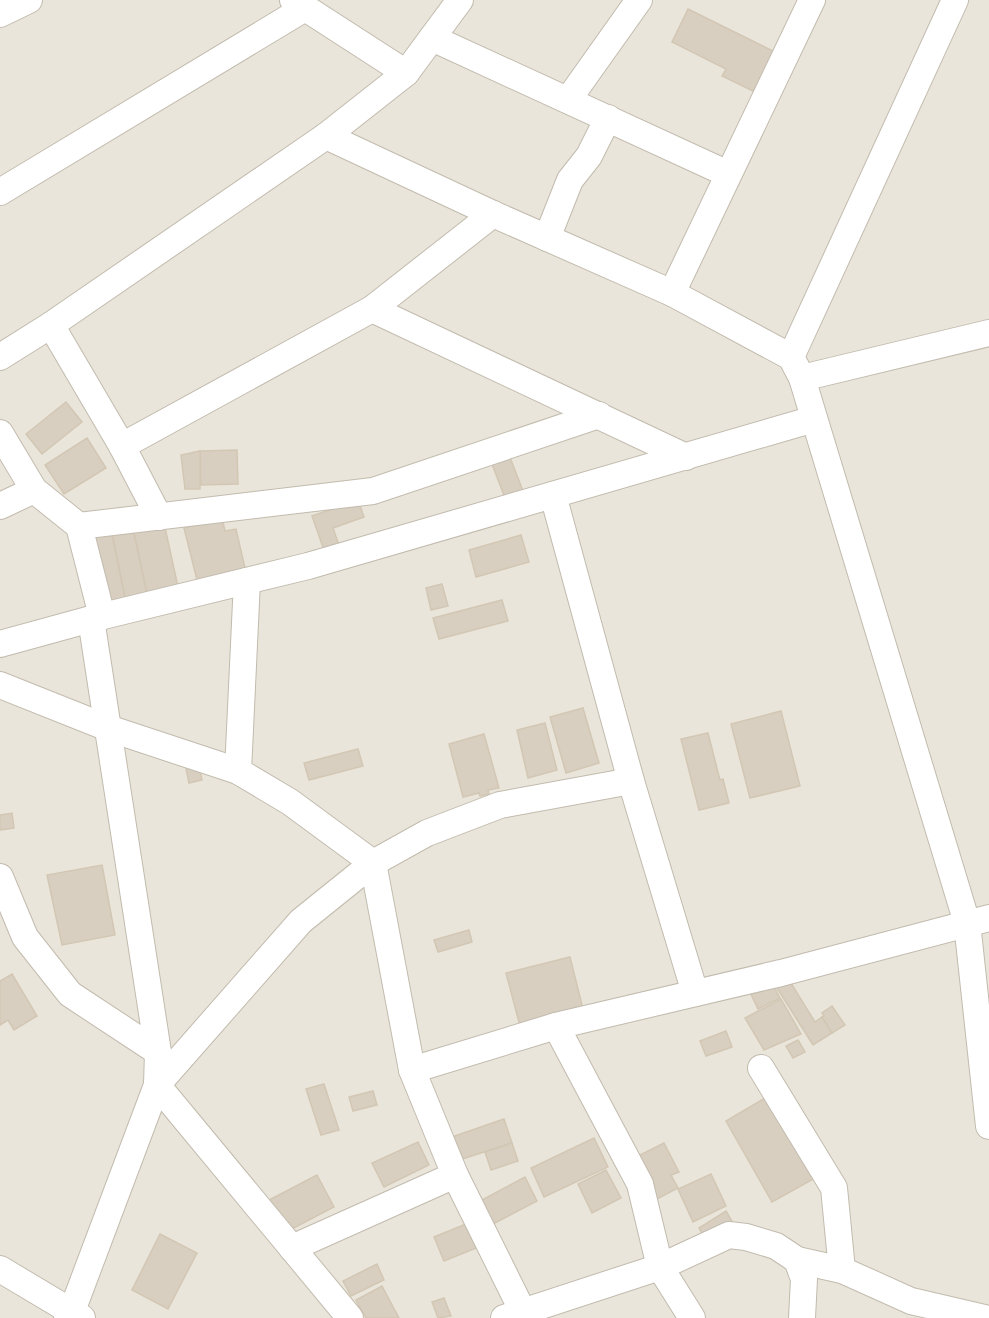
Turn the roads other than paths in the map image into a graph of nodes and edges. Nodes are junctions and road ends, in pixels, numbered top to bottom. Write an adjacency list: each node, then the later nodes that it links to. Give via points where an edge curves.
1 (29, 0): 7 (street)
2 (460, 0): 8 (street)
3 (639, 0): 10 (street)
4 (813, 0): 13 (street)
5 (955, 0): 22 (street)
6 (299, 4): 9 (street); 14 (street)
7 (0, 14)
8 (432, 38): 9 (street); 10 (street)
9 (405, 73): 12 (street)
10 (568, 100): 11 (street)
11 (608, 118): 13 (street); 16 (street, via 589,156 570,180)
12 (326, 136): 15 (street); 19 (street)
13 (728, 174): 17 (street)
14 (0, 192)
15 (493, 214): 16 (street); 18 (street)
16 (547, 238): 17 (street)
17 (672, 293): 22 (street)
18 (372, 309): 23 (street); 26 (street)
19 (51, 325): 21 (street); 26 (street)
20 (989, 333): 22 (street)
21 (0, 357)
22 (796, 367): 24 (street)
23 (599, 415): 27 (street); 31 (street, via 373,491)
24 (813, 419): 27 (street); 42 (street)
25 (0, 433): 28 (street)
26 (122, 446): 31 (street)
27 (686, 457): 29 (street)
28 (34, 490): 30 (street); 32 (street)
29 (553, 495): 33 (street); 39 (street)
30 (0, 506)
31 (159, 517): 32 (street)
32 (79, 526): 34 (street)
33 (247, 581): 34 (street); 38 (street)
34 (97, 617): 35 (street); 37 (street)
35 (0, 644)
36 (0, 685): 37 (street)
37 (108, 728): 38 (street); 45 (street)
38 (238, 771): 40 (street, via 290,802)
39 (631, 781): 40 (street, via 500,805 428,833); 43 (street)
40 (374, 863): 47 (street); 48 (street, via 301,921)
41 (0, 877): 45 (street, via 25,937 70,994)
42 (978, 920): 43 (street); 49 (street)
43 (695, 993): 44 (street)
44 (556, 1026): 47 (street); 53 (street, via 640,1184)
45 (158, 1053): 48 (street)
46 (761, 1068): 55 (street, via 834,1188)
47 (412, 1070): 50 (street)
48 (157, 1085): 51 (street); 57 (street)
49 (989, 1126)
50 (454, 1175): 51 (street); 56 (street)
51 (292, 1248): 58 (street)
52 (797, 1260): 53 (street, via 776,1246 729,1235); 55 (street); 60 (street, via 804,1279)
53 (660, 1267): 56 (street); 59 (street)
54 (0, 1269): 57 (street)
55 (842, 1270): 61 (street, via 911,1301)
56 (514, 1315)
57 (74, 1316)
58 (350, 1318)
59 (692, 1318)
60 (802, 1318)
61 (984, 1318)

